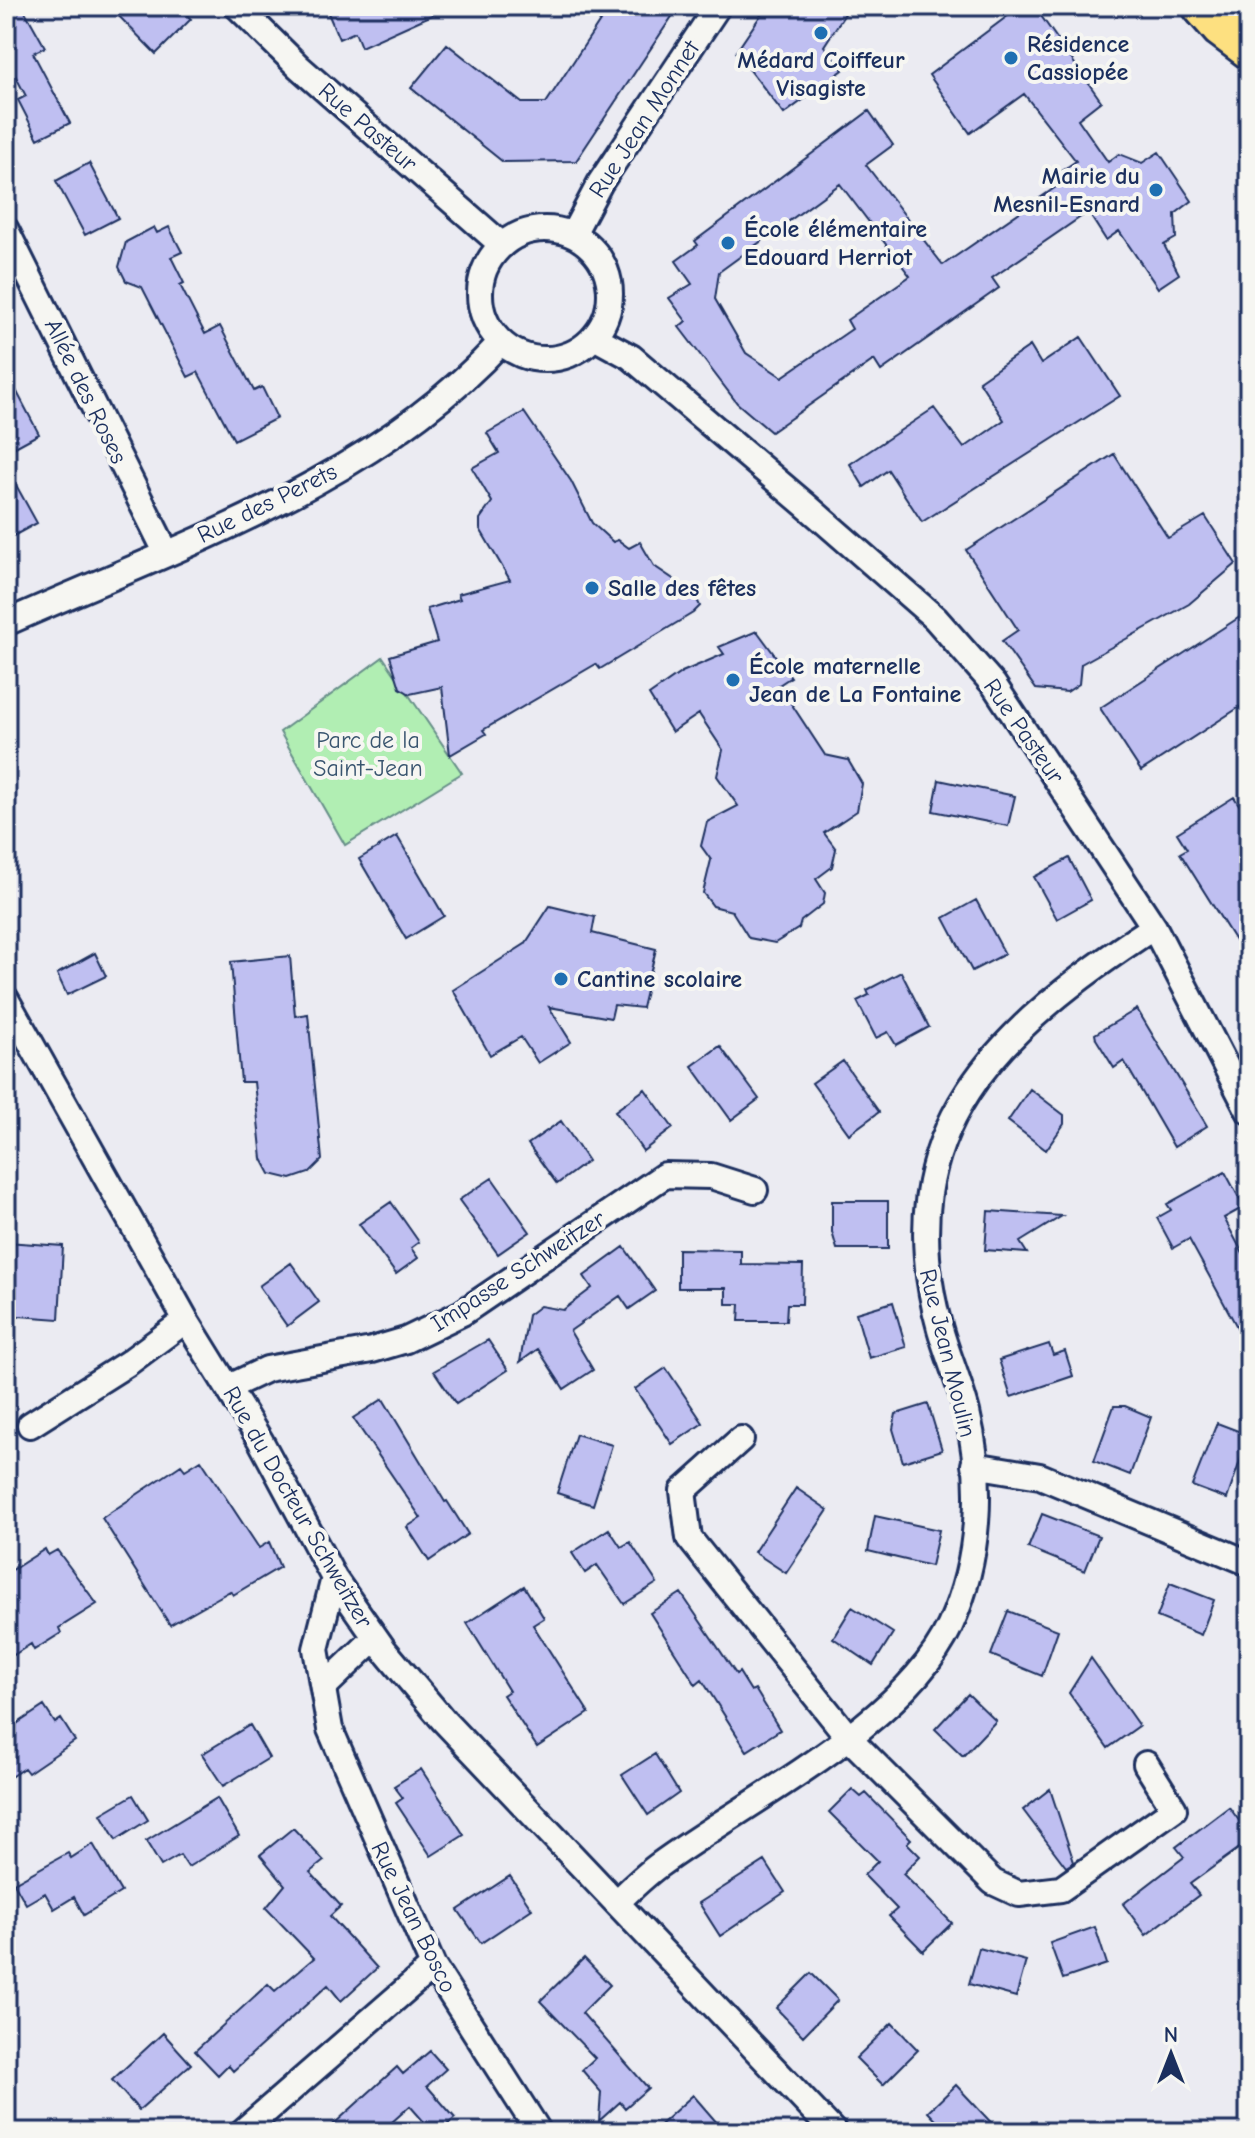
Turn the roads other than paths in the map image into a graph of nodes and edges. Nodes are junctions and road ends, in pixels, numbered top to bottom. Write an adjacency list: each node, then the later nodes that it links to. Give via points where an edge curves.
1 (237, 6): 7 (street, Rue Pasteur)
2 (718, 6): 6 (street, Rue Jean Monnet, via 600,183)
3 (1202, 6): 4 (main road)
4 (1249, 49)
5 (6, 230): 10 (street, Allée des Roses)
6 (573, 234): 7 (street, via 536,229); 8 (street, via 602,261 609,281 608,311)
7 (502, 245): 9 (street, via 488,261 480,293 487,324)
8 (594, 337): 9 (street, via 578,351 558,358 518,353); 12 (street, Rue Pasteur, via 631,357 935,618 994,685)
9 (501, 342): 10 (street, Rue des Perets, via 463,383 368,452 283,499)
10 (166, 552): 11 (street, Rue des Perets)
11 (6, 623)
12 (1154, 927): 14 (street, Rue Pasteur); 20 (street, Rue Jean Moulin, via 1020,1029 970,1086 947,1131 931,1179 924,1249 941,1332 967,1414)
13 (6, 999): 16 (street, Rue du Docteur Schweitzer)
14 (1249, 1111)
15 (755, 1190): 17 (street, Impasse Schweitzer, via 711,1176 665,1175 433,1328 372,1350 267,1369)
16 (186, 1320): 17 (street, Rue du Docteur Schweitzer); 18 (street)
17 (229, 1387): 22 (street, Rue du Docteur Schweitzer)
18 (30, 1425)
19 (741, 1439): 25 (street, via 683,1491 689,1538)
20 (974, 1465): 21 (street, via 1040,1476); 25 (street, Rue Jean Moulin, via 978,1496 973,1565 949,1628 919,1674)
21 (1249, 1563)
22 (334, 1578): 23 (street, Rue du Docteur Schweitzer); 24 (street, Rue Jean Bosco, via 316,1649)
23 (375, 1638): 24 (street); 27 (street, Rue du Docteur Schweitzer, via 444,1721)
24 (325, 1686): 28 (street, Rue Jean Bosco, via 330,1729)
25 (849, 1738): 26 (street, via 993,1882 1019,1894 1061,1889 1174,1809); 27 (street, Rue Jean Moulin, via 658,1866)
26 (1146, 1764)
27 (617, 1902): 31 (street, Rue du Docteur Schweitzer)
28 (433, 1966): 29 (street); 30 (street, Rue Jean Bosco)
29 (242, 2132)
30 (539, 2132)
31 (834, 2132)

